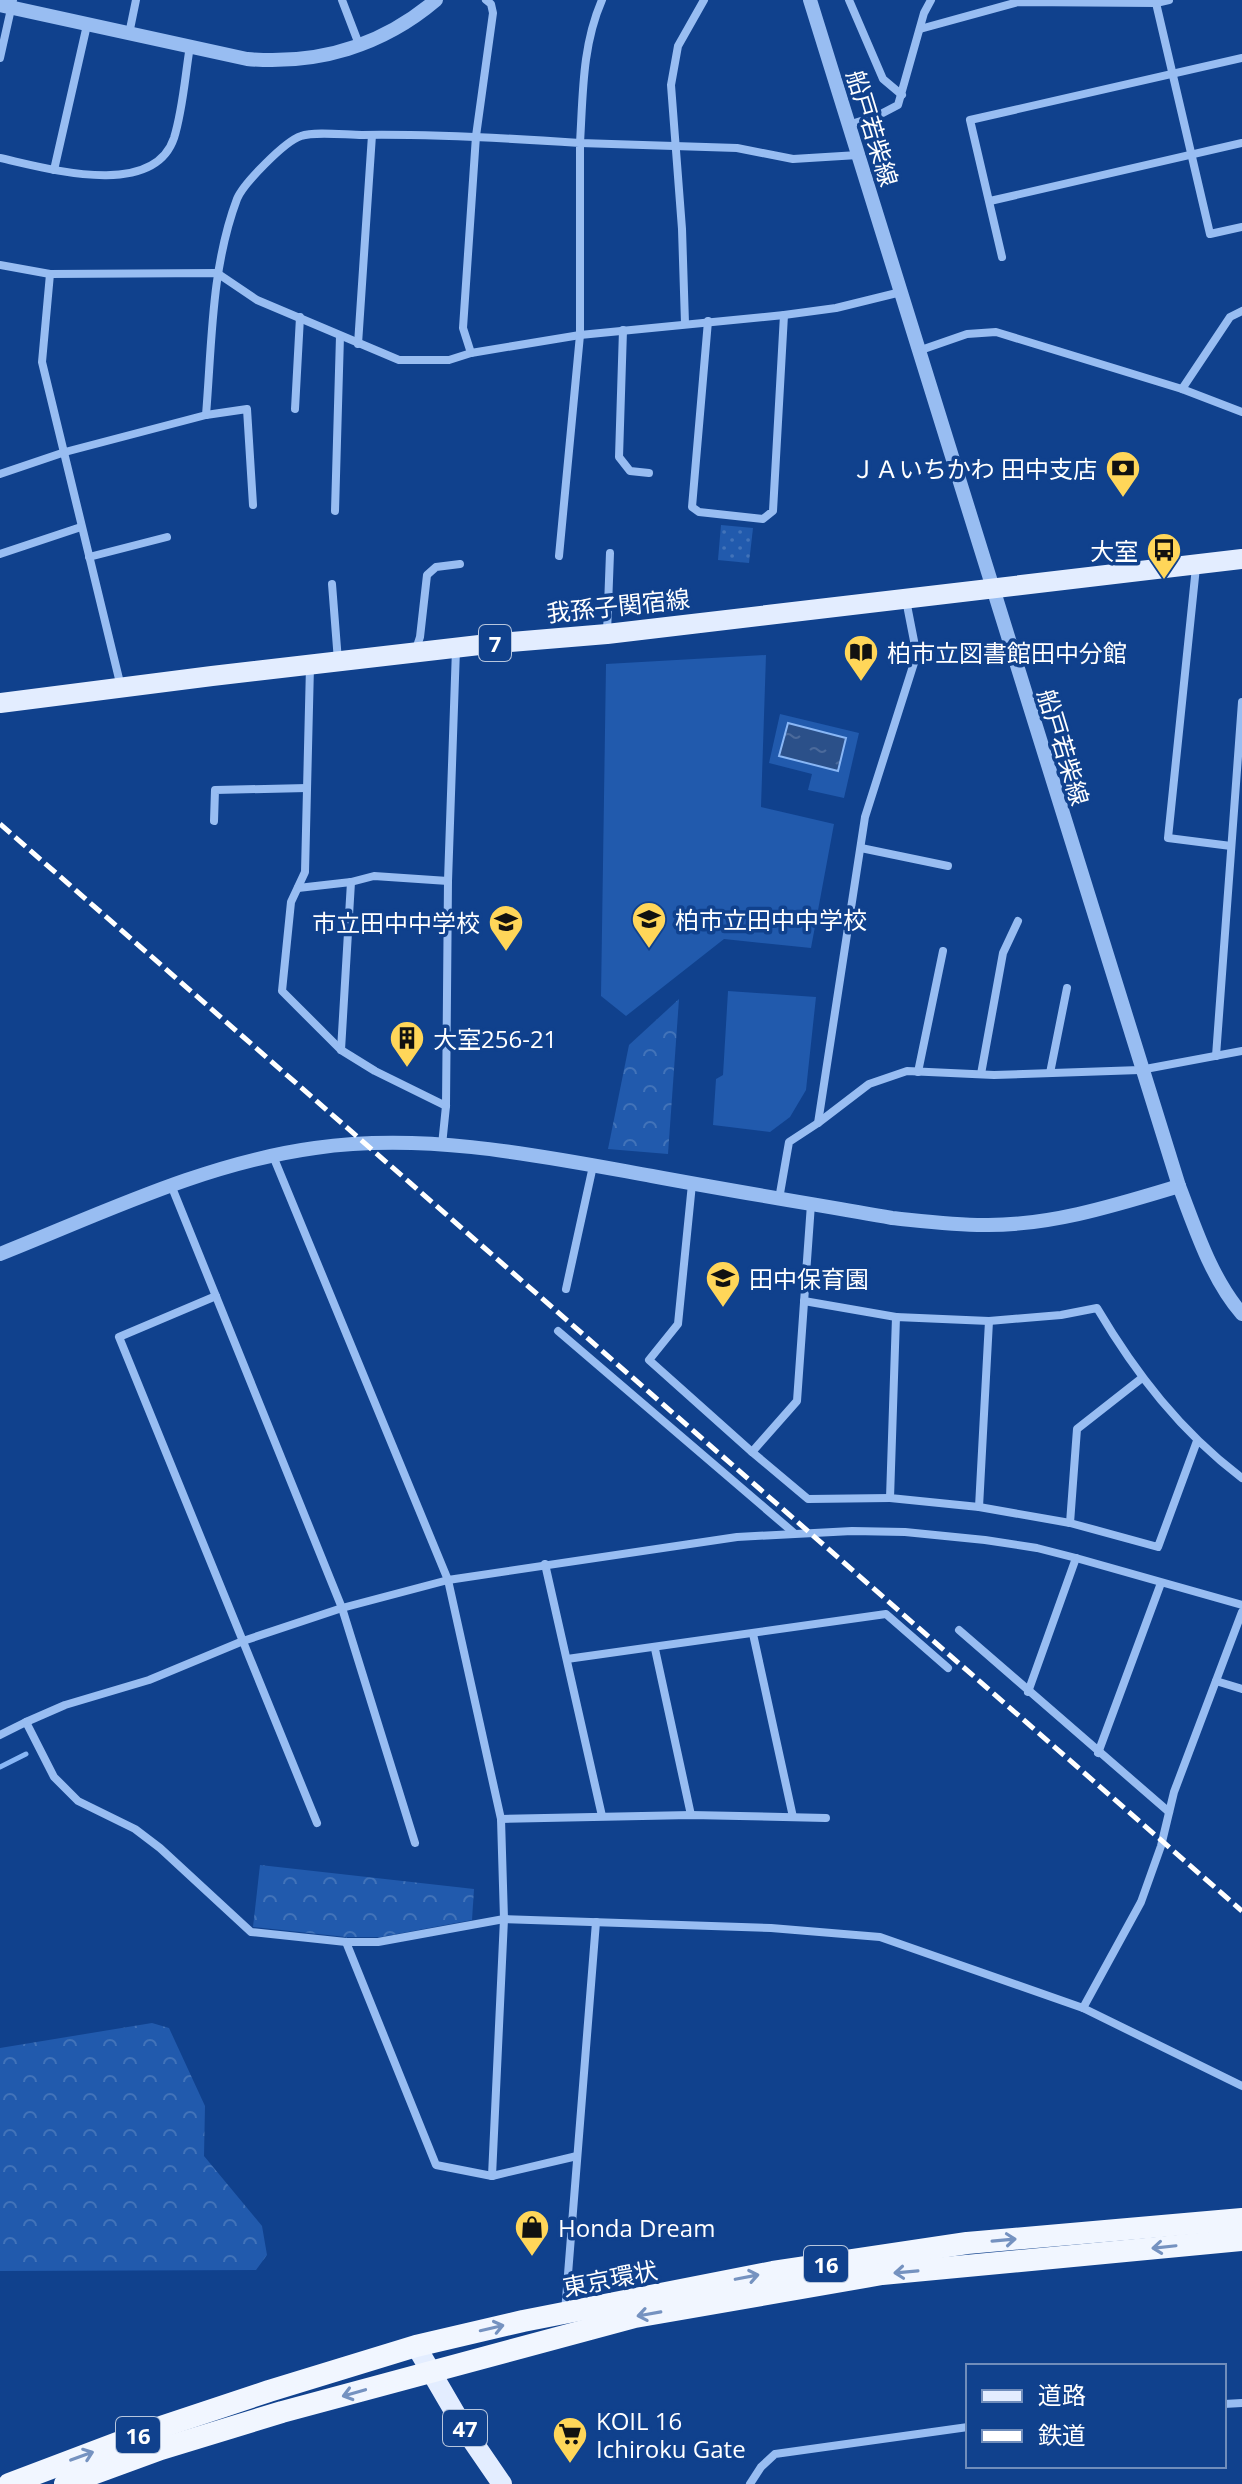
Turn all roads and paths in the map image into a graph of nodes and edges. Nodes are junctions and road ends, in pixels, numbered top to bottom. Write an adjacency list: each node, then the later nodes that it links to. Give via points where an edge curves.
1 (136, 0): 15 (street)
2 (342, 0): 17 (street)
3 (436, 0): 17 (street)
4 (486, 0): 24 (street, via 493,13)
5 (602, 0): 25 (street, via 585,56)
6 (704, 0): 27 (street, via 678,46 671,85)
7 (810, 0): 22 (street, 船戸若柴線)
8 (849, 0): 21 (street, via 883,79)
9 (931, 0): 14 (street)
10 (1169, 0): 11 (street)
11 (1156, 3): 14 (street, via 1018,2); 20 (street)
12 (8, 4): 13 (street); 18 (street)
13 (87, 25): 15 (street); 31 (street)
14 (920, 29): 21 (street)
15 (129, 34): 16 (street)
16 (190, 46): 17 (street, via 271,61); 31 (street, via 174,139 161,160 137,172 75,175)
17 (360, 47)
18 (0, 58)
19 (1242, 58): 20 (street)
20 (1172, 75): 29 (street); 32 (street, via 970,120)
21 (902, 95): 22 (street, via 891,110)
22 (848, 125): 28 (street, 船戸若柴線)
23 (372, 135): 24 (street); 36 (street, via 302,135 290,142 238,197); 47 (street)
24 (476, 136): 25 (street); 49 (street, via 463,328)
25 (580, 143): 27 (street); 45 (street)
26 (1242, 143): 29 (street)
27 (676, 147): 28 (street, via 737,148 793,159); 43 (street)
28 (858, 155): 38 (street, 船戸若柴線)
29 (1190, 155): 32 (street); 33 (street, via 1210,234)
30 (0, 158): 31 (street)
31 (54, 170)
32 (990, 201): 34 (street)
33 (1242, 227)
34 (1002, 257)
35 (0, 265): 37 (street)
36 (217, 273): 37 (street); 41 (street, via 257,300); 53 (street)
37 (50, 274): 54 (street, via 42,362)
38 (901, 292): 40 (street); 48 (street, 船戸若柴線)
39 (1242, 311): 50 (street, via 1230,317)
40 (784, 315): 42 (street); 42 (street, via 773,511 763,519 692,507)
41 (300, 317): 46 (street); 51 (street)
42 (708, 321): 43 (street)
43 (685, 323): 44 (street)
44 (623, 330): 45 (street); 55 (street, via 619,457 630,471)
45 (580, 335): 49 (street); 63 (street)
46 (340, 336): 47 (street); 58 (street)
47 (358, 344): 49 (street, via 399,360 449,360)
48 (918, 351): 50 (street, via 967,334 996,332); 69 (street, 船戸若柴線)
49 (471, 353)
50 (1182, 389): 52 (street)
51 (295, 409)
52 (1242, 412)
53 (206, 415): 54 (street); 57 (street, via 247,409)
54 (65, 452): 56 (street); 59 (street)
55 (649, 473)
56 (0, 474)
57 (253, 505)
58 (335, 511)
59 (81, 527): 62 (street); 64 (street)
60 (167, 537): 64 (street)
61 (610, 553): 71 (street)
62 (0, 554)
63 (559, 556)
64 (89, 557): 76 (street)
65 (1242, 559): 67 (main road, 我孫子関宿線 / 7)
66 (460, 564): 73 (street, via 436,567 427,575)
67 (1196, 564): 69 (main road, 我孫子関宿線 / 7); 81 (street, via 1168,838)
68 (332, 584): 74 (street)
69 (992, 588): 70 (main road, 我孫子関宿線 / 7); 93 (street, 船戸若柴線)
70 (906, 599): 71 (main road, 我孫子関宿線 / 7); 82 (street, via 914,663 865,817)
71 (607, 634): 72 (main road, 我孫子関宿線 / 7)
72 (456, 648): 73 (main road, 我孫子関宿線 / 7); 84 (street)
73 (415, 652): 74 (main road, 我孫子関宿線 / 7)
74 (338, 662): 75 (main road, 我孫子関宿線 / 7)
75 (310, 665): 76 (main road, 我孫子関宿線 / 7); 79 (street)
76 (121, 688): 78 (main road, 我孫子関宿線 / 7)
77 (1242, 702): 81 (street)
78 (0, 703)
79 (307, 788): 80 (street, via 215,790); 86 (street, via 305,872)
80 (214, 821)
81 (1231, 846): 92 (street)
82 (861, 848): 83 (street); 98 (street)
83 (948, 866)
84 (448, 881): 85 (street, via 374,876); 97 (street)
85 (351, 882): 86 (street); 90 (street)
86 (298, 888): 90 (street, via 291,902 282,991)
87 (1018, 921): 96 (street, via 1003,953)
88 (943, 951): 94 (street)
89 (1067, 988): 95 (street)
90 (341, 1050): 97 (street)
91 (1242, 1051): 92 (street)
92 (1216, 1056): 93 (street)
93 (1140, 1070): 95 (street); 104 (street, 船戸若柴線)
94 (918, 1072): 96 (street); 98 (street, via 869,1084)
95 (1050, 1073): 96 (street)
96 (981, 1074)
97 (446, 1106): 99 (street)
98 (818, 1123): 105 (street, via 789,1142)
99 (442, 1145): 100 (street, via 347,1145); 101 (street)
100 (273, 1156): 103 (street); 125 (street)
101 (593, 1166): 102 (street); 108 (street)
102 (692, 1184): 105 (street); 117 (street, via 678,1324 649,1360)
103 (171, 1185): 107 (street); 109 (street)
104 (1179, 1186): 106 (street, via 1043,1221 987,1225 916,1221); 111 (street, 船戸若柴線, via 1226,1296)
105 (779, 1199): 106 (street)
106 (811, 1204): 110 (street)
107 (0, 1254)
108 (566, 1289)
109 (216, 1296): 128 (street); 132 (street, via 119,1337)
110 (804, 1301): 112 (street); 117 (street, via 797,1401)
111 (1242, 1314)
112 (896, 1317): 113 (street); 119 (street)
113 (989, 1321): 115 (street, via 1097,1308); 120 (street)
114 (558, 1331): 122 (street)
115 (1142, 1378): 116 (street); 121 (street, via 1077,1429)
116 (1197, 1441): 118 (street); 121 (street, via 1158,1547)
117 (752, 1452): 119 (street, via 808,1499)
118 (1242, 1478)
119 (890, 1498): 120 (street)
120 (979, 1507): 121 (street)
121 (1070, 1523)
122 (794, 1533): 123 (street, via 905,1532 985,1540); 124 (street)
123 (1076, 1558): 126 (street); 138 (street)
124 (545, 1564): 125 (street); 134 (street)
125 (448, 1580): 128 (street); 147 (street)
126 (1161, 1583): 127 (street); 141 (street)
127 (1242, 1605)
128 (342, 1608): 132 (street); 149 (street)
129 (1242, 1612): 136 (street)
130 (959, 1630): 138 (street)
131 (753, 1634): 133 (street); 135 (street, via 886,1614); 145 (street)
132 (243, 1641): 139 (street); 148 (street)
133 (655, 1649): 134 (street); 143 (street)
134 (567, 1659): 144 (street)
135 (948, 1668)
136 (1216, 1681): 137 (street); 142 (street)
137 (1242, 1689)
138 (1028, 1692): 141 (street)
139 (26, 1722): 140 (street); 152 (street, via 54,1777 78,1801 135,1829 251,1932)
140 (0, 1735)
141 (1098, 1753): 142 (street)
142 (1169, 1812): 153 (street, via 1141,1902)
143 (691, 1815): 144 (street); 145 (street)
144 (602, 1816): 147 (street)
145 (793, 1817): 146 (street)
146 (826, 1818)
147 (501, 1819): 150 (street)
148 (317, 1823)
149 (415, 1843)
150 (504, 1919): 151 (street); 152 (street, via 378,1942); 156 (street)
151 (596, 1922): 153 (street, via 880,1937); 155 (street)
152 (346, 1942): 156 (street, via 436,2165)
153 (1083, 2008): 154 (street)
154 (1242, 2086)
155 (577, 2156): 156 (street); 159 (street)
156 (492, 2176)
157 (1242, 2219): 159 (highway, 東京環状 / 16, one-way to 157, via 773,2272 967,2243)
158 (1242, 2240): 160 (highway, 東京環状 / 16, one-way to 160, via 882,2274 635,2317)
159 (565, 2313): 160 (street); 161 (highway, 東京環状 / 16, one-way to 159)
160 (560, 2337): 162 (highway, 東京環状 / 16)
161 (416, 2346): 162 (main road, 47); 164 (highway, 東京環状 / 16, one-way to 161, via 209,2411)
162 (429, 2371): 165 (highway, 東京環状 / 16, one-way to 165, via 176,2444); 166 (main road, 47)
163 (966, 2427): 167 (street, via 775,2454)
164 (9, 2484)
165 (65, 2484)
166 (502, 2484)
167 (750, 2484)

